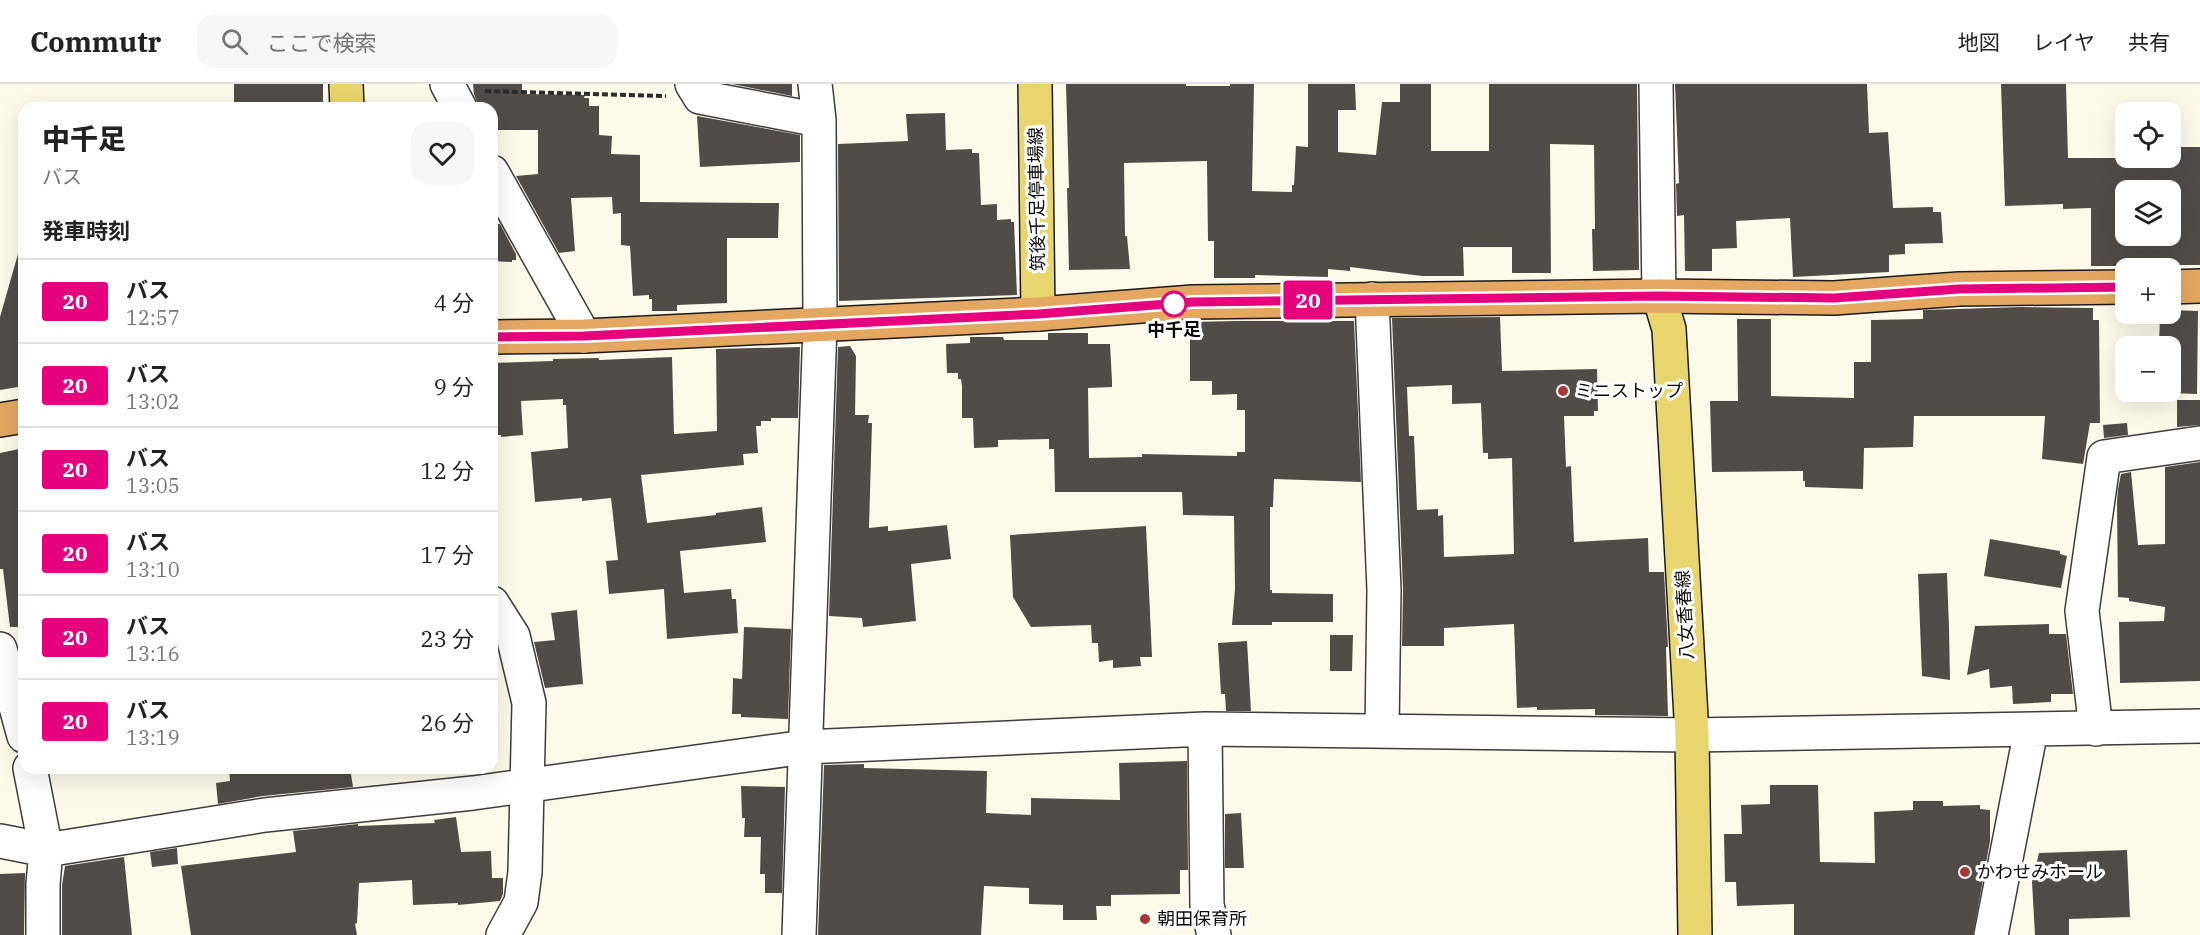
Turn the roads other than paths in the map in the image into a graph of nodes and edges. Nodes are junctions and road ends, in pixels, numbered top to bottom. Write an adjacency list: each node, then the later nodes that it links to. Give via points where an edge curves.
1 (346, 84): 6 (main road)
2 (815, 84): 7 (street)
3 (1035, 84): 14 (main road, 筑後千足停車場線)
4 (1656, 84): 12 (street)
5 (696, 90): 7 (street, via 714,98)
6 (348, 102)
7 (819, 120): 15 (street)
8 (498, 183): 16 (street)
9 (2200, 286): 11 (highway)
10 (2115, 287): 12 (highway, via 1959,289 1834,298)
11 (2181, 287)
12 (1659, 296): 13 (highway); 29 (main road, 八女香春線, via 1669,329)
13 (1372, 299): 14 (highway, via 1193,302); 27 (street, via 1384,590)
14 (1038, 314): 15 (highway)
15 (820, 324): 16 (highway); 30 (street)
16 (584, 336): 17 (highway)
17 (498, 337)
18 (18, 417): 19 (highway)
19 (0, 420)
20 (2200, 443): 26 (street, via 2104,457 2082,612)
21 (498, 612): 32 (street, via 513,636 529,703)
22 (0, 649): 23 (street)
23 (18, 714)
24 (2200, 726): 26 (street)
25 (1205, 729): 27 (street); 30 (street); 38 (street, via 1207,905)
26 (2096, 729): 28 (street)
27 (1382, 730): 29 (street)
28 (2031, 730): 29 (street); 40 (street)
29 (1692, 735): 39 (main road, 八女香春線)
30 (805, 747): 32 (street); 37 (street)
31 (31, 774): 34 (street)
32 (527, 784): 34 (street, via 266,815); 36 (street, via 525,872 520,902)
33 (0, 842): 34 (street)
34 (46, 850): 35 (street)
35 (43, 935)
36 (503, 935)
37 (799, 935)
38 (1214, 935)
39 (1695, 935)
40 (1991, 935)

